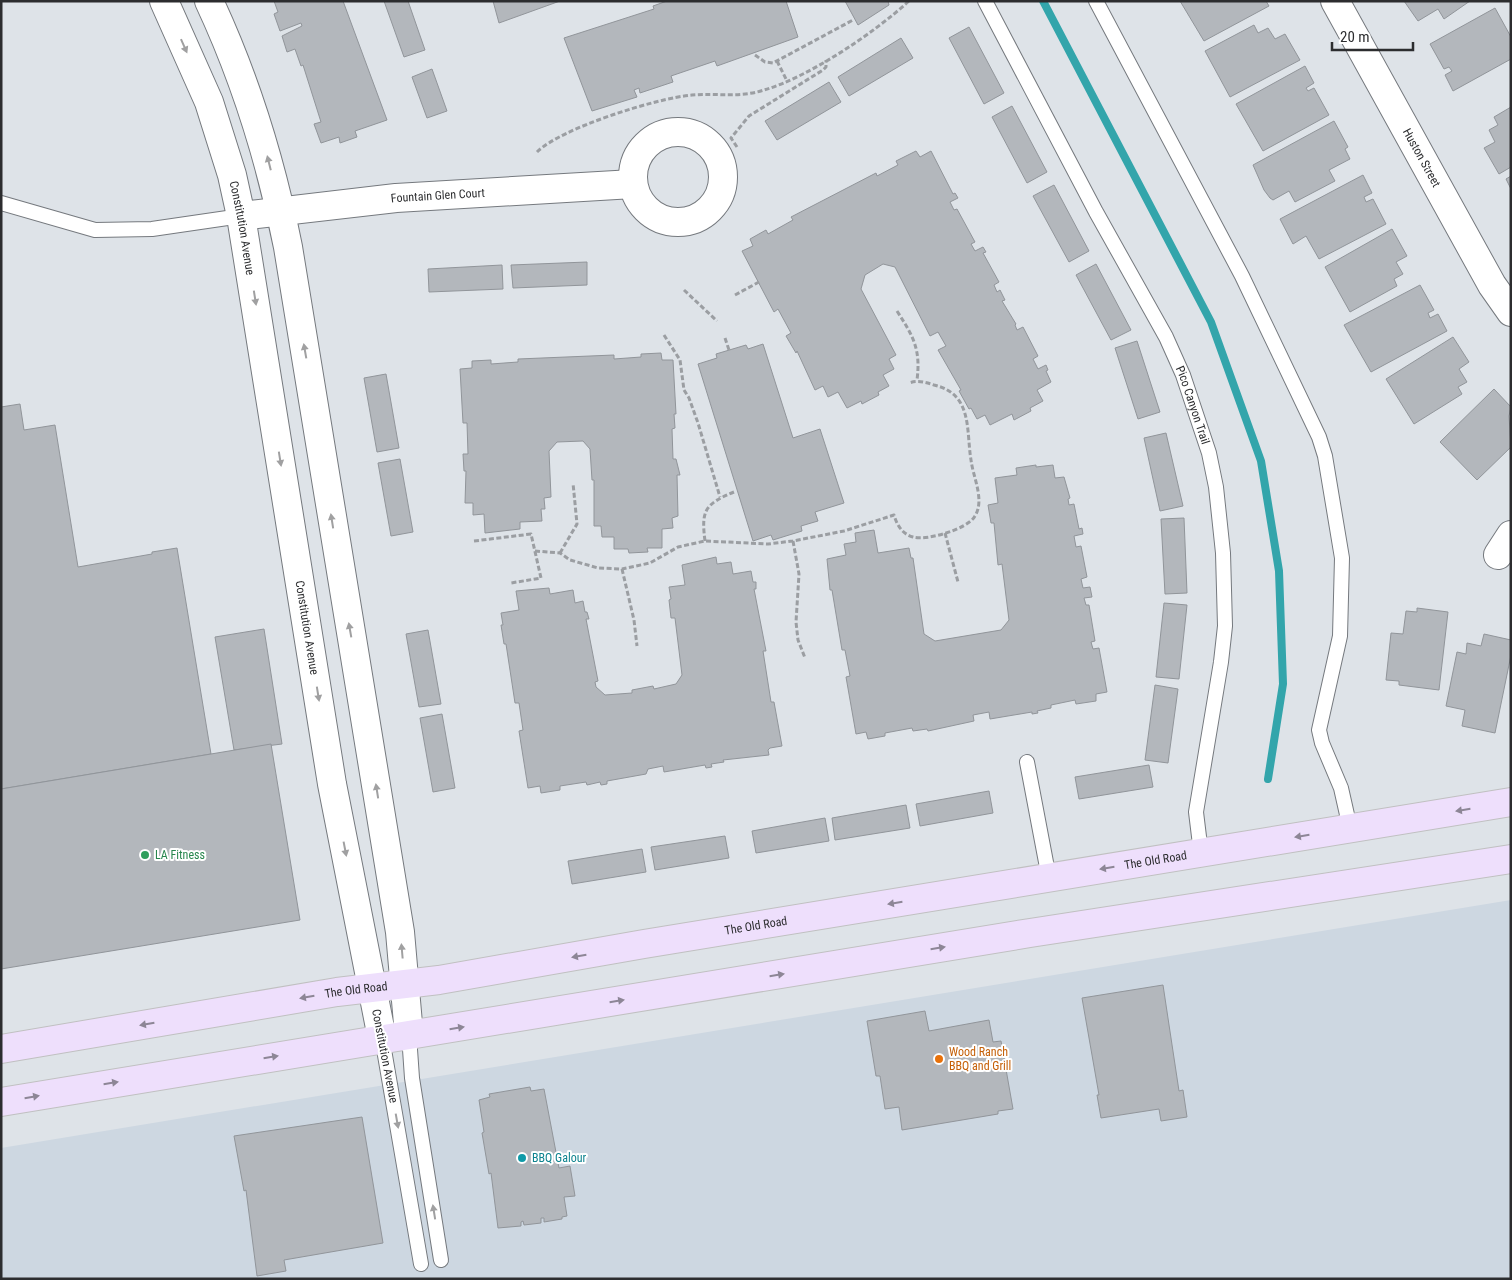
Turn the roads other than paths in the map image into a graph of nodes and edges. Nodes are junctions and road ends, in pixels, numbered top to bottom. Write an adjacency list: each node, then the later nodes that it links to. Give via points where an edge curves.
1 (164, 1): 9 (main road, Constitution Avenue, one-way to 9, via 209,102)
2 (209, 1): 8 (main road, Constitution Avenue, one-way to 2, via 264,141 226,35)
3 (985, 1): 14 (lane, Pico Canyon Trail, via 1100,220 1166,337 1184,375 1208,454 1216,486 1222,545 1224,626 1196,812)
4 (1096, 1): 13 (lane, via 1242,276 1325,456 1342,558 1340,636 1319,730 1341,788)
5 (1335, 1): 10 (main road, Huston Street, via 1492,285)
6 (633, 184): 8 (main road, Fountain Glen Court, via 396,198)
7 (1, 203): 9 (lane, via 95,230 152,229)
8 (280, 211): 9 (main road, Fountain Glen Court); 17 (main road, Constitution Avenue, one-way to 8, via 398,922)
9 (241, 216): 18 (main road, Constitution Avenue, one-way to 18, via 332,784)
10 (1511, 312)
11 (1027, 762): 16 (lane)
12 (1511, 802): 13 (main road, The Old Road, one-way to 13)
13 (1350, 828): 14 (main road, The Old Road, one-way to 14)
14 (1201, 852): 16 (main road, The Old Road, one-way to 16)
15 (1511, 859): 19 (main road, one-way to 15, via 1030,933)
16 (1048, 878): 17 (main road, The Old Road, one-way to 17)
17 (404, 984): 18 (main road, The Old Road); 19 (main road, Constitution Avenue)
18 (372, 987): 20 (main road, Constitution Avenue); 21 (main road, The Old Road, one-way to 21)
19 (409, 1035): 20 (main road); 23 (lane, Constitution Avenue, one-way to 19)
20 (382, 1038): 22 (main road, one-way to 20); 24 (lane, Constitution Avenue, one-way to 24)
21 (1, 1049)
22 (1, 1102)
23 (441, 1260)
24 (421, 1264)

